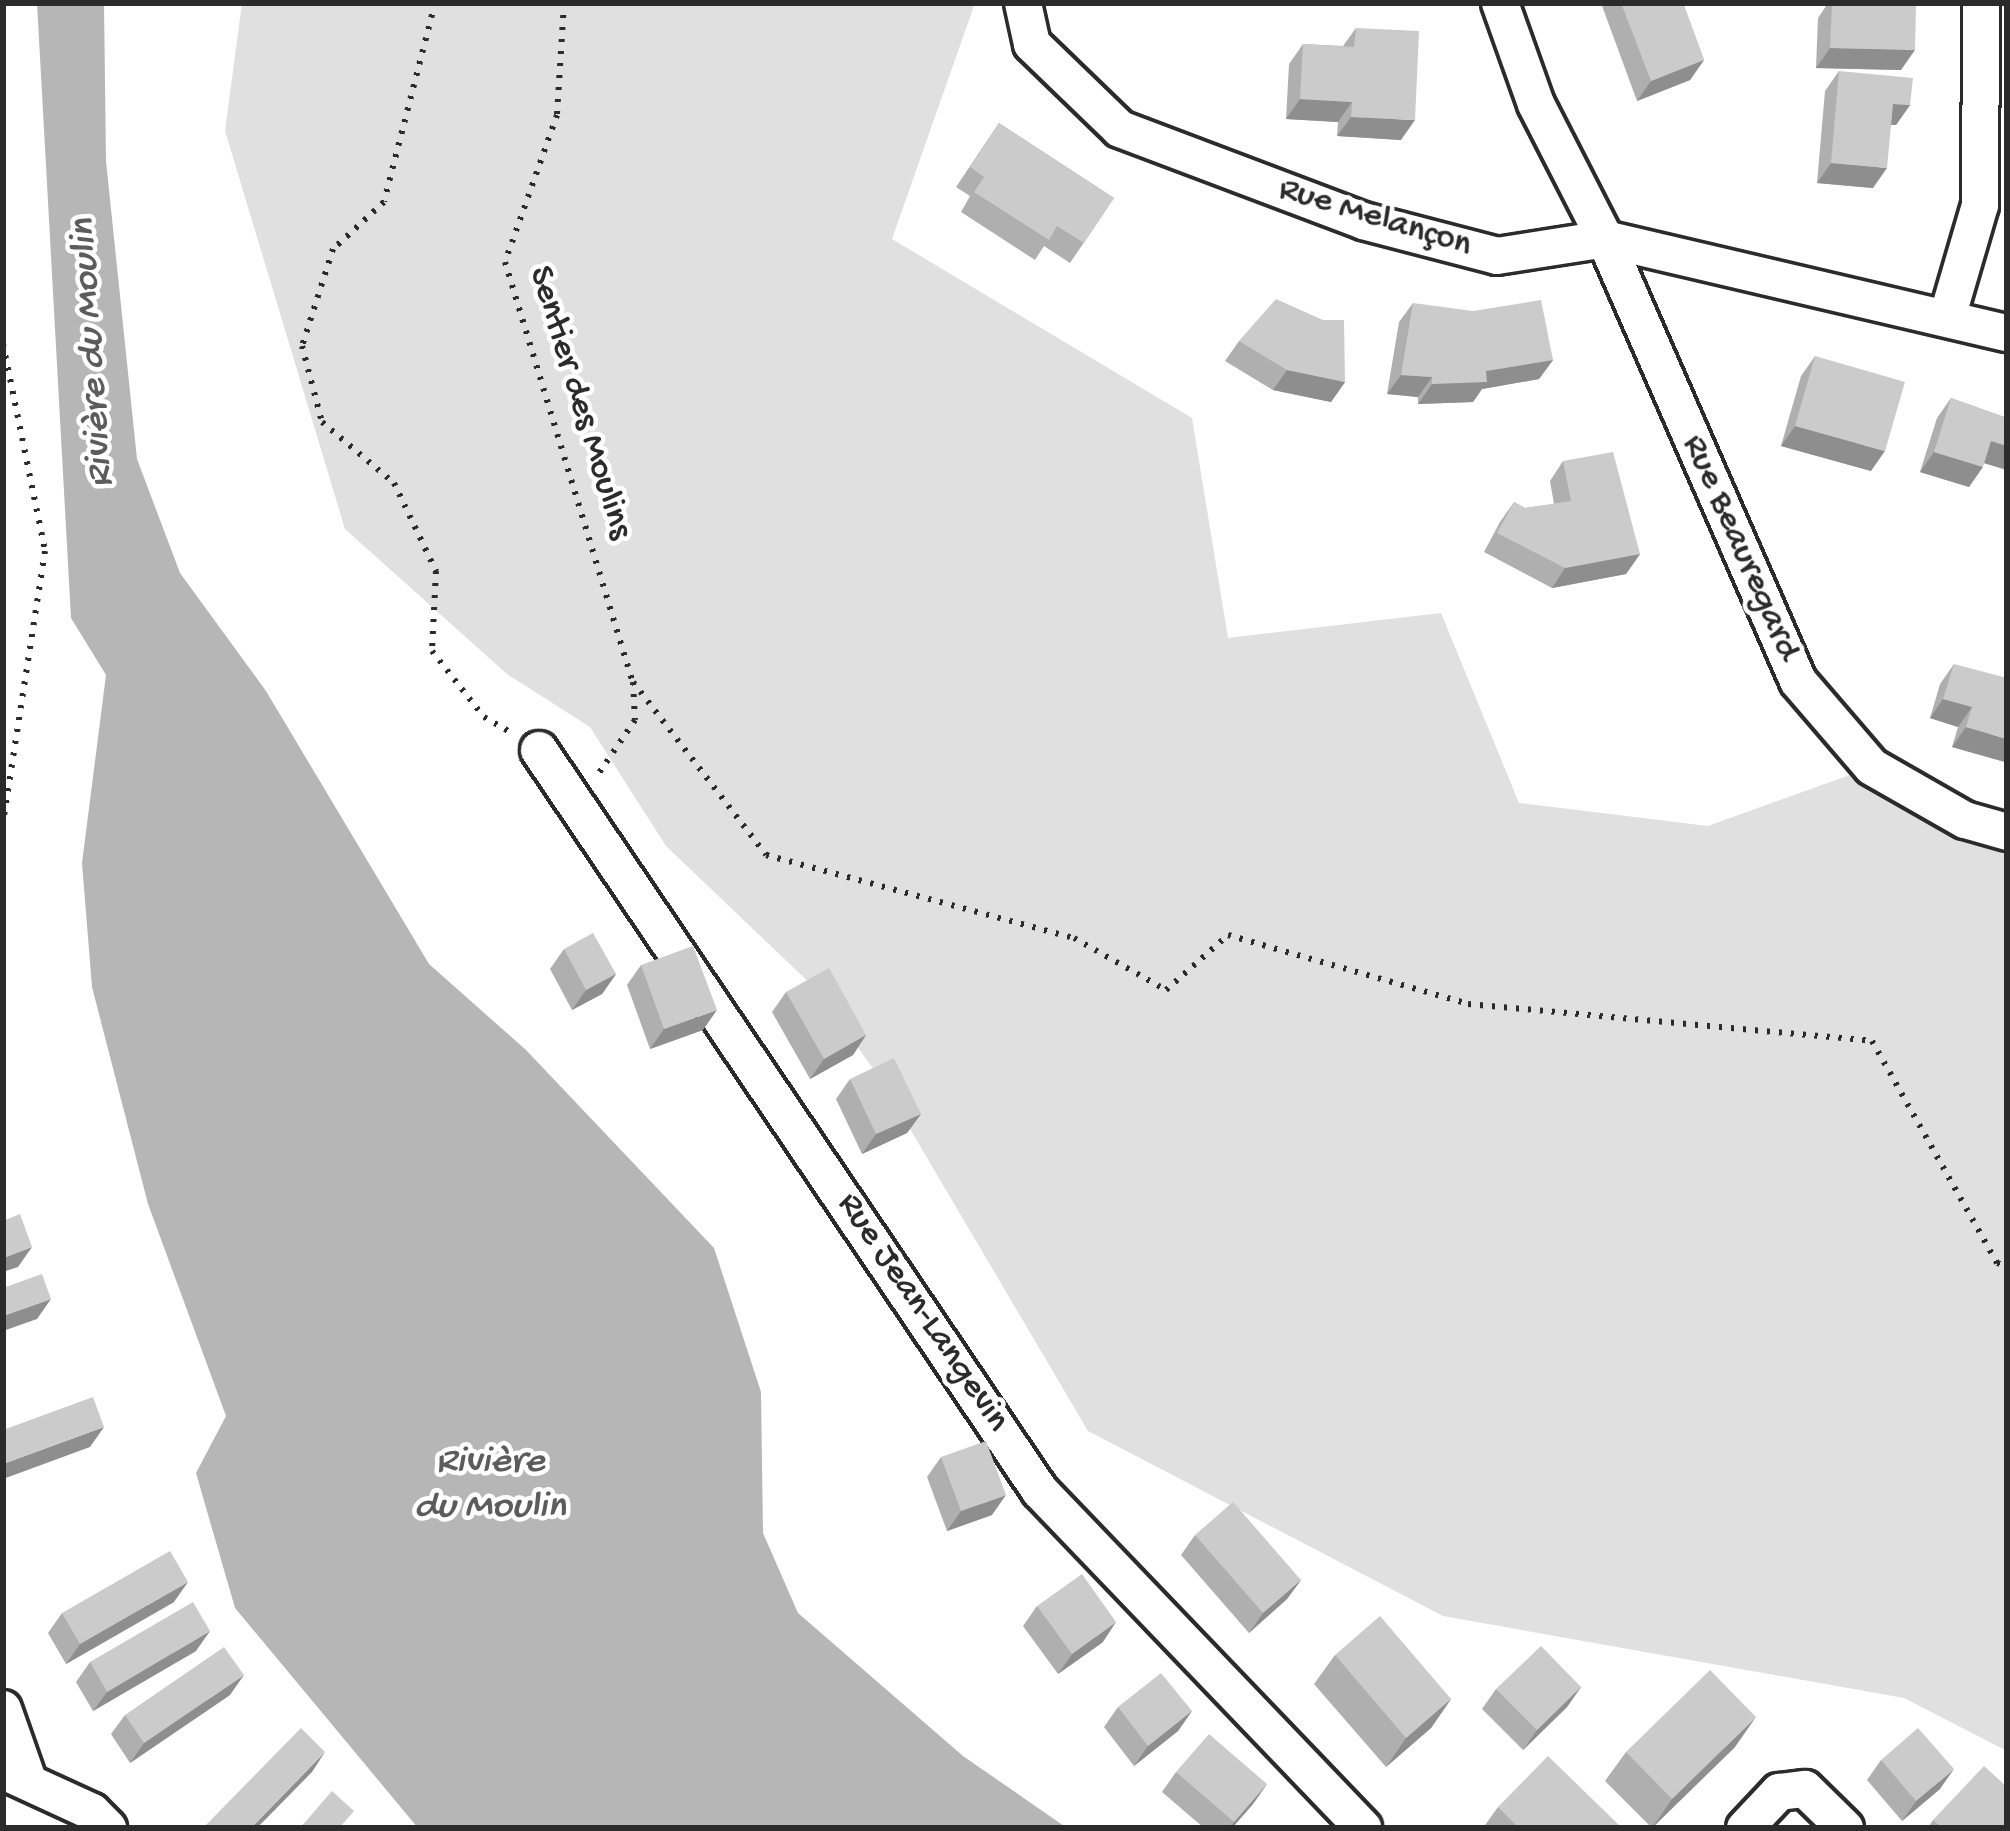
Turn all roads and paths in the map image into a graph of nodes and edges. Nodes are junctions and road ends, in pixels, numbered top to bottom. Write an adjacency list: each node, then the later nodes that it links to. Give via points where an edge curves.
1 (435, 3): 11 (path, via 384,202 333,249 302,346 322,422 394,483 436,571 432,651 484,717)
2 (564, 3): 10 (path, Sentier des Moulins, via 557,115 505,262)
3 (1023, 3): 6 (street, Rue Melançon, via 1033,44 1120,129 1363,221 1497,256)
4 (1500, 3): 6 (street, Rue Beauregard, via 1536,104)
5 (1982, 3): 7 (street, via 1980,205)
6 (1605, 239): 7 (street, Rue Melançon); 14 (street, Rue Beauregard, via 1798,681 1872,766 1965,820)
7 (1947, 318): 8 (street, Rue Melançon)
8 (2007, 333)
9 (3, 344): 13 (path, via 45,551)
10 (634, 682): 12 (path, Sentier des Moulins, via 634,720); 15 (path, via 766,855 1074,938 1166,990 1228,935 1468,1004 1872,1041 1997,1263)
11 (539, 750): 12 (street, Rue Jean-Langevin)
12 (577, 806): 19 (street, Rue Jean-Langevin, via 1040,1491)
13 (3, 822)
14 (2007, 832)
15 (2007, 1265)
16 (3, 1709): 17 (street)
17 (15, 1774): 18 (street)
18 (108, 1828)
19 (1364, 1828)
20 (1745, 1828): 21 (street, via 1779,1792 1805,1789)
21 (1845, 1828)

